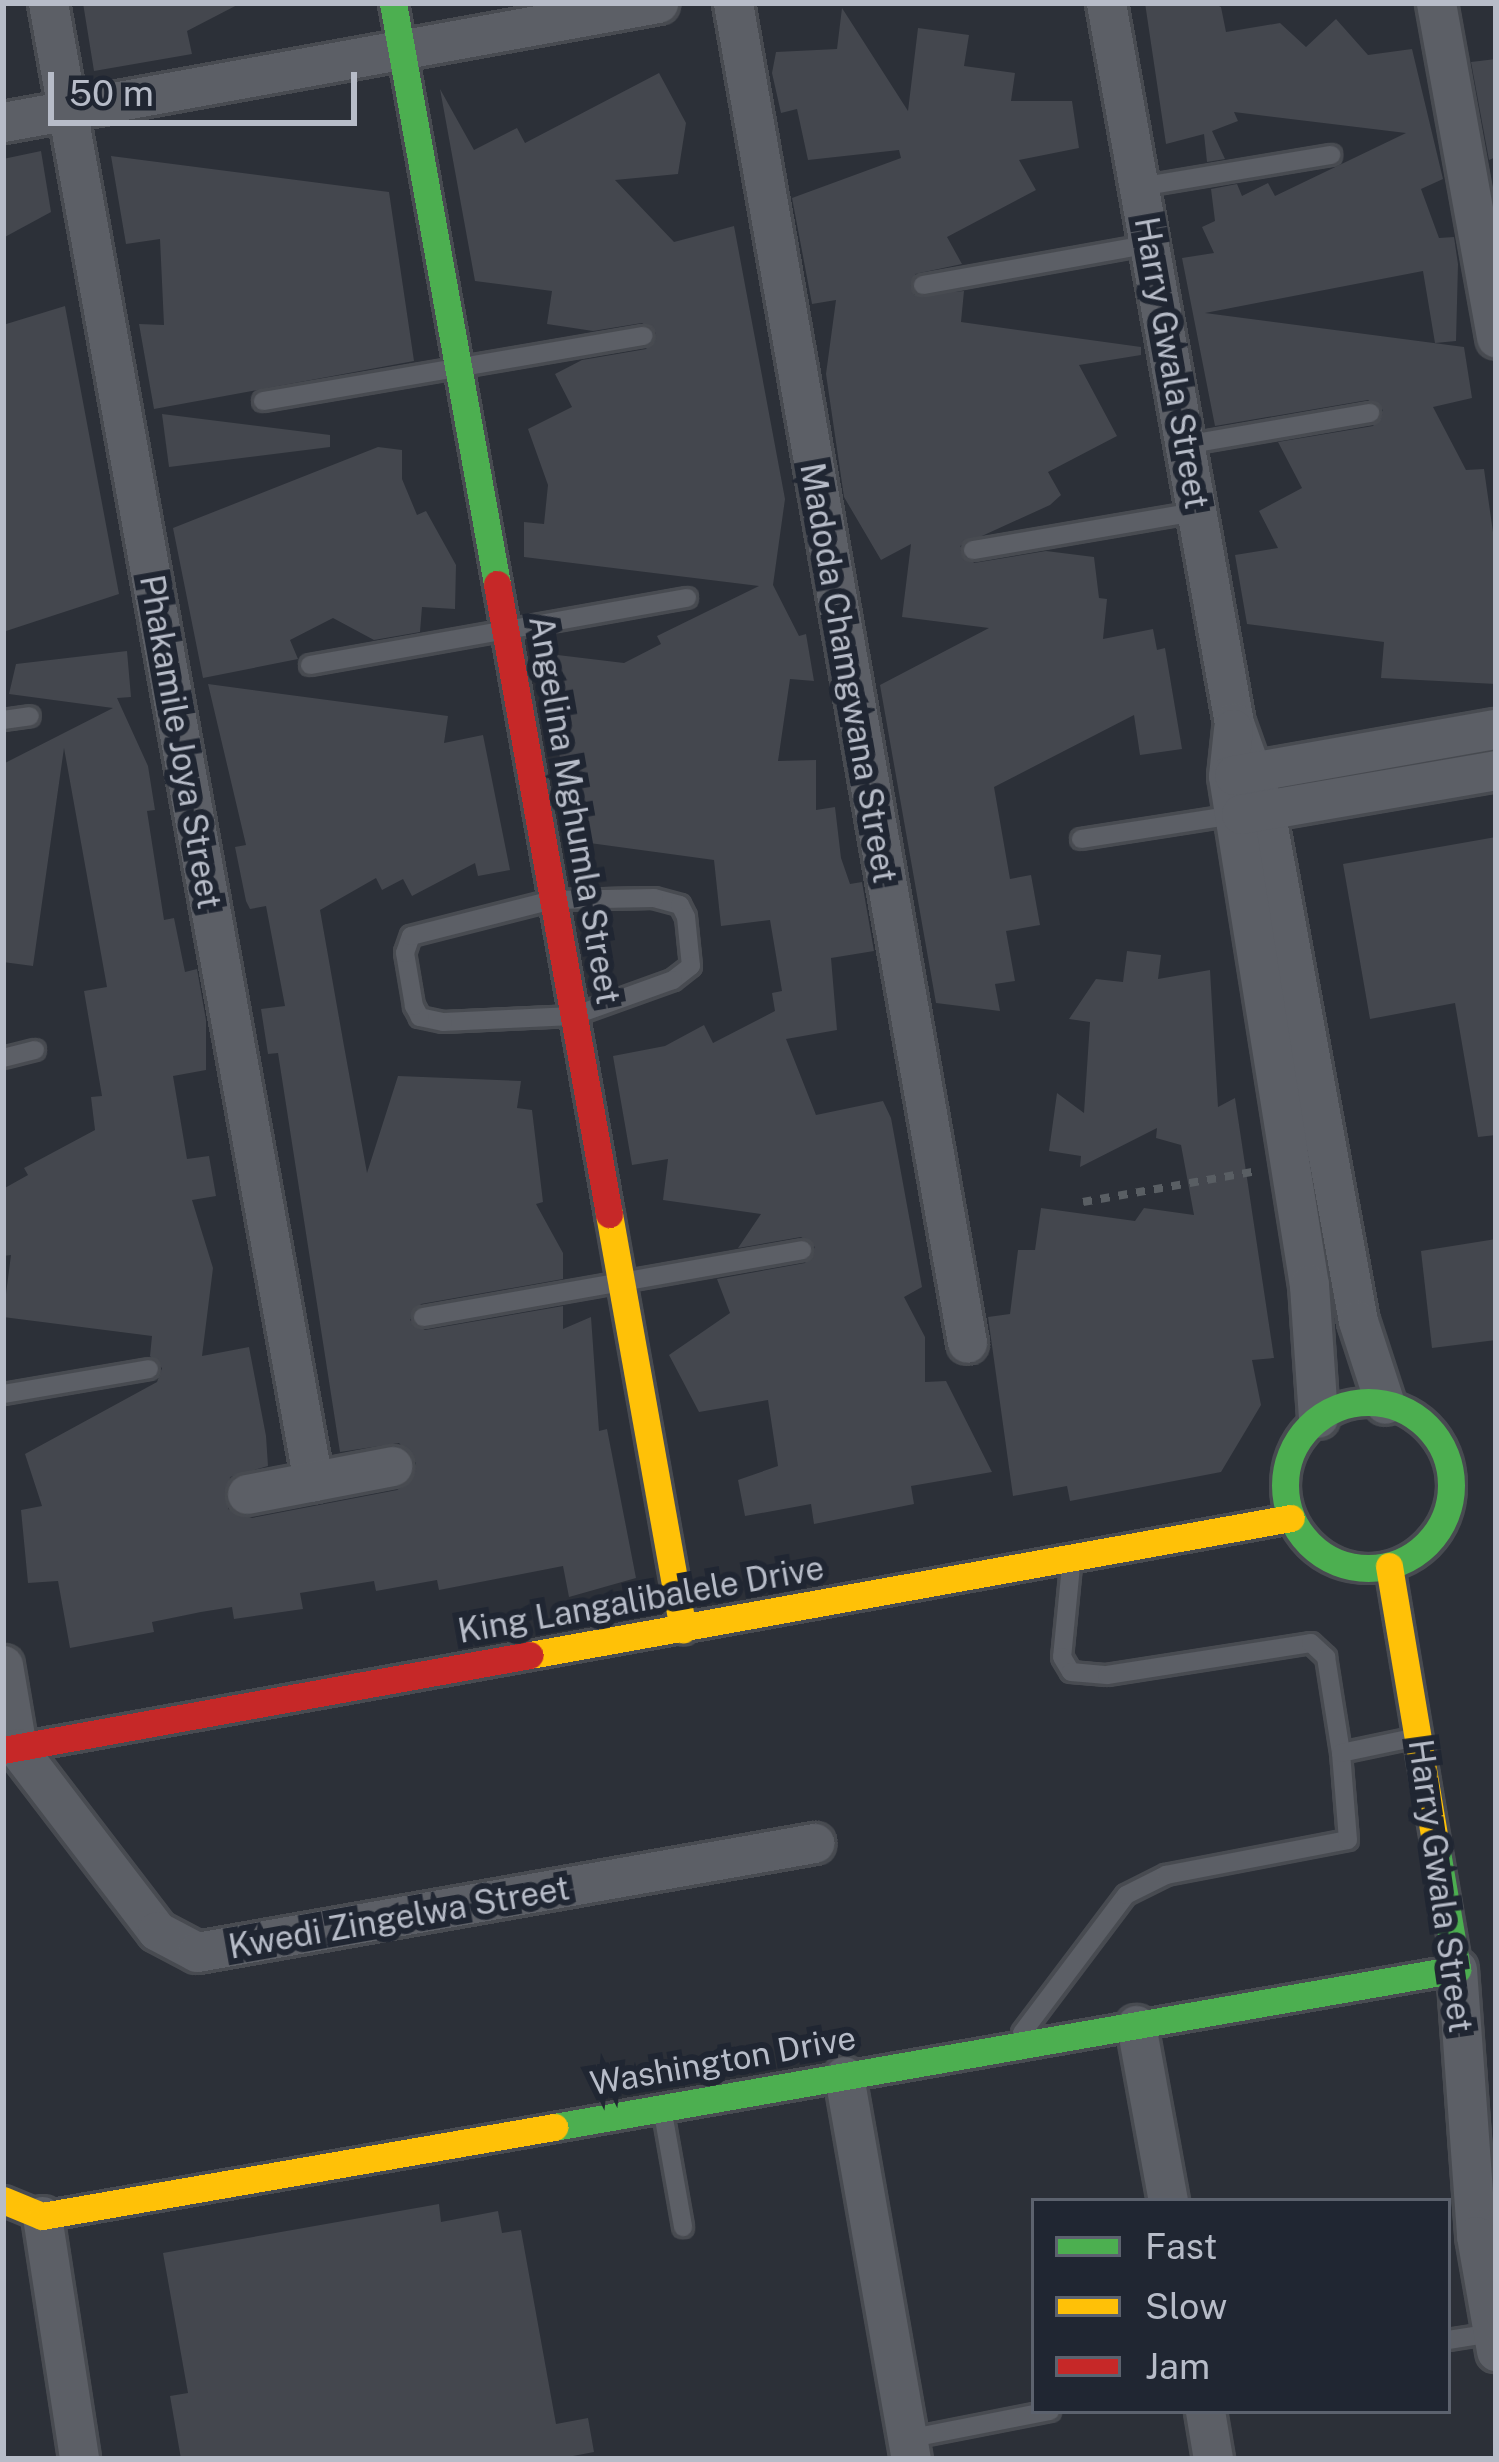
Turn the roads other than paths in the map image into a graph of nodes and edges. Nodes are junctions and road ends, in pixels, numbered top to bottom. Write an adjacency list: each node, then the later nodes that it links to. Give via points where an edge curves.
1 (48, 3): 8 (street, Phakamile Joya Street)
2 (393, 3): 7 (street, Angelina Mghumla Street)
3 (658, 3): 7 (street)
4 (733, 3): 38 (street, Madoda Chamgwana Street)
5 (1106, 3): 11 (street, Harry Gwala Street)
6 (1436, 3): 15 (street)
7 (402, 49): 8 (street); 16 (street, Angelina Mghumla Street)
8 (67, 110): 9 (street); 46 (street, Phakamile Joya Street)
9 (3, 122)
10 (1331, 155): 11 (lane)
11 (1140, 187): 12 (street, Harry Gwala Street)
12 (1150, 244): 13 (lane); 19 (street, Harry Gwala Street)
13 (923, 285)
14 (643, 336): 16 (lane)
15 (1496, 338)
16 (458, 368): 17 (lane); 23 (street, Angelina Mghumla Street)
17 (263, 401)
18 (1370, 413): 19 (lane)
19 (1184, 445): 20 (street, Harry Gwala Street)
20 (1196, 512): 21 (lane); 29 (street, Harry Gwala Street)
21 (973, 550)
22 (687, 598): 23 (lane)
23 (506, 630): 24 (lane); 31 (street, Angelina Mghumla Street)
24 (310, 665)
25 (30, 716): 26 (lane)
26 (3, 720)
27 (1496, 728): 29 (street)
28 (1496, 770): 29 (street)
29 (1246, 794): 30 (lane); 41 (street, Harry Gwala Street, via 1358,1321); 42 (street, Harry Gwala Street, via 1310,1285)
30 (1081, 838)
31 (552, 900): 32 (street, Angelina Mghumla Street); 32 (lane, via 654,898 680,905 686,917 689,971); 32 (lane, via 412,936 405,953 414,1006 420,1017 443,1022)
32 (573, 1016): 36 (street, Angelina Mghumla Street)
33 (35, 1050): 34 (lane)
34 (3, 1058)
35 (802, 1250): 36 (lane)
36 (622, 1283): 37 (lane); 51 (street, Angelina Mghumla Street)
37 (423, 1317)
38 (967, 1343)
39 (148, 1370): 40 (lane)
40 (3, 1394)
41 (1385, 1404): 42 (street, via 1344,1405); 45 (street, via 1437,1437)
42 (1318, 1418): 48 (street, via 1291,1453)
43 (392, 1466): 46 (street)
44 (1485, 1470): 45 (street)
45 (1451, 1476): 50 (street, via 1436,1532)
46 (313, 1481): 47 (street)
47 (247, 1494)
48 (1291, 1518): 49 (street, King Langalibalele Drive); 50 (street, via 1331,1560)
49 (1072, 1561): 51 (street, King Langalibalele Drive); 55 (lane, via 1062,1657 1071,1672 1107,1675 1311,1643 1326,1657)
50 (1389, 1566): 53 (street, Harry Gwala Street)
51 (682, 1629): 54 (street, King Langalibalele Drive)
52 (3, 1665): 54 (street, Kwedi Zingelwa Street)
53 (1419, 1737): 55 (lane); 57 (street, Harry Gwala Street)
54 (10, 1749): 56 (street, Kwedi Zingelwa Street, via 157,1931 197,1952)
55 (1341, 1753): 59 (lane, via 1348,1840 1146,1882 1106,1918)
56 (814, 1843)
57 (1457, 1969): 58 (street, Washington Drive); 62 (street, Harry Gwala Street)
58 (1136, 2025): 59 (street, Washington Drive); 63 (street)
59 (1012, 2047): 60 (street, Washington Drive)
60 (844, 2076): 61 (street, Washington Drive); 72 (street)
61 (662, 2108): 65 (street, Washington Drive); 66 (lane)
62 (1485, 2179): 67 (street, Harry Gwala Street)
63 (1167, 2198)
64 (3, 2200): 65 (street)
65 (42, 2216): 73 (street)
66 (683, 2227)
67 (1486, 2234): 69 (street, Harry Gwala Street)
68 (1451, 2340): 69 (lane)
69 (1494, 2342)
70 (1039, 2414): 72 (lane)
71 (1206, 2414): 74 (street)
72 (909, 2449)
73 (79, 2459)
74 (1213, 2459)

